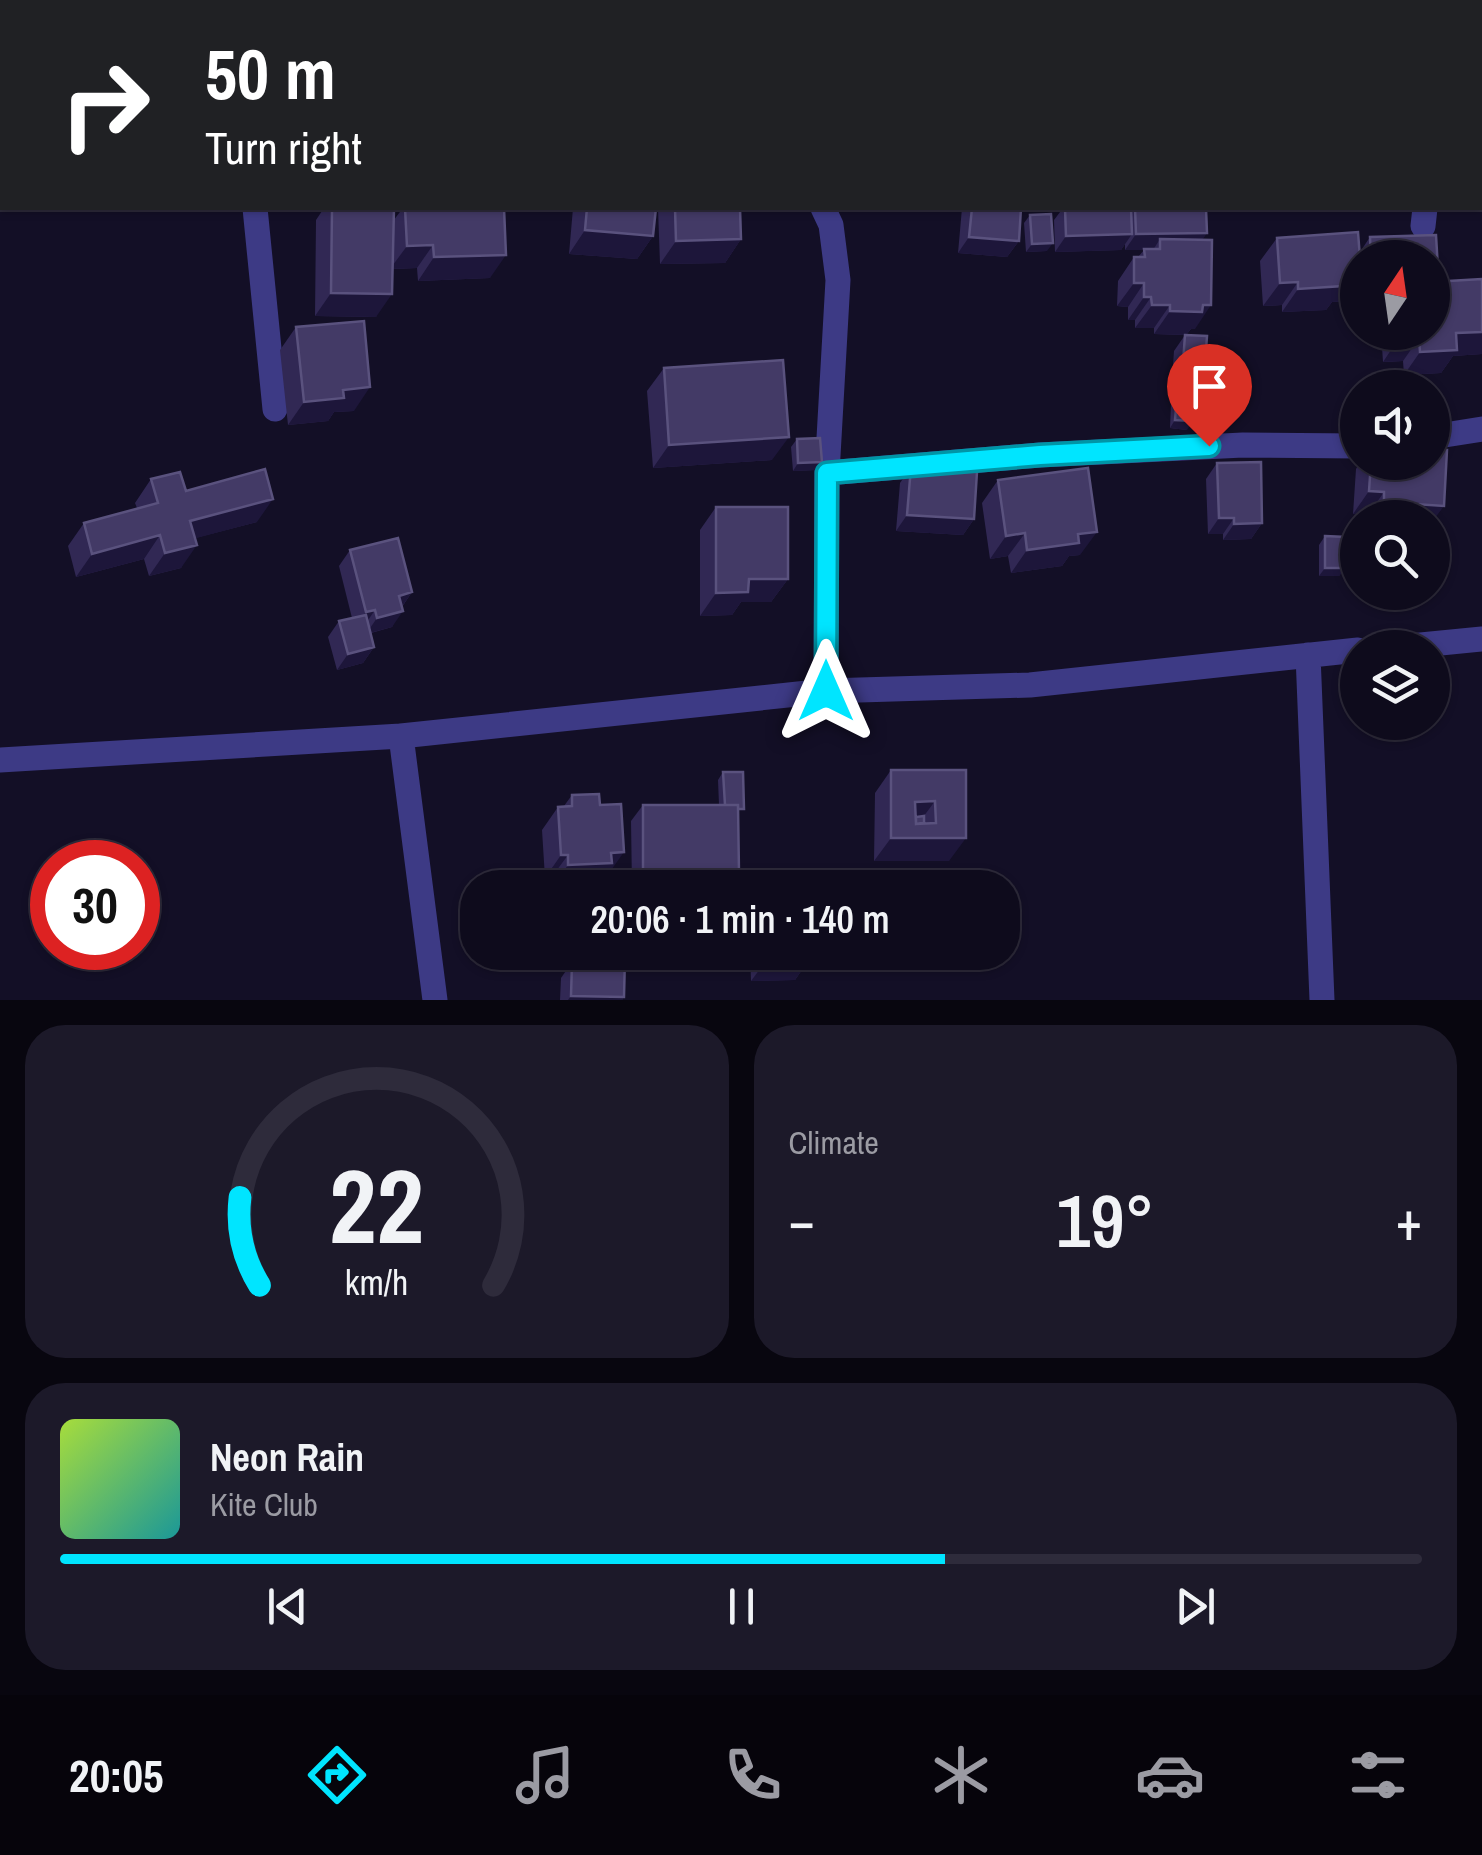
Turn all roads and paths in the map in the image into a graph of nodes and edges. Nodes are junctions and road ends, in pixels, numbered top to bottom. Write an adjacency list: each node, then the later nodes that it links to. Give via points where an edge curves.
1 (255, 210): 3 (street)
2 (825, 210): 7 (street, via 838,280)
3 (275, 409)
4 (1482, 429): 5 (street)
5 (1450, 434)
6 (1340, 446): 7 (street, via 1206,446)
7 (827, 473): 12 (street)
8 (1482, 639): 9 (street)
9 (1450, 642)
10 (1340, 652): 11 (street)
11 (1308, 655): 12 (street, via 1030,685); 16 (street)
12 (826, 691): 13 (street)
13 (401, 736): 14 (street); 15 (street)
14 (0, 760)
15 (434, 1000)
16 (1322, 1000)

